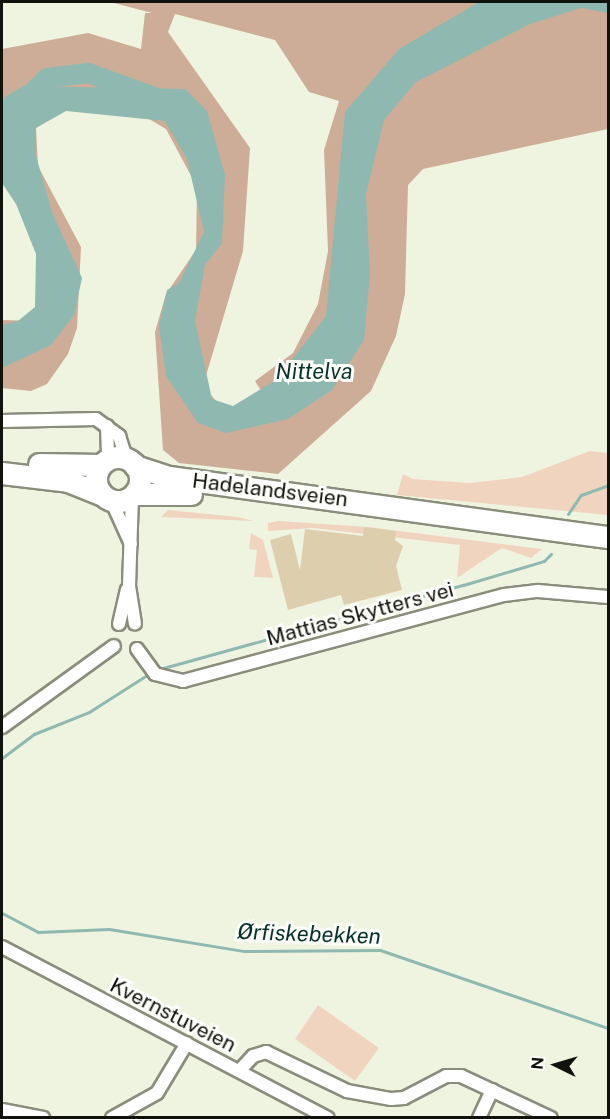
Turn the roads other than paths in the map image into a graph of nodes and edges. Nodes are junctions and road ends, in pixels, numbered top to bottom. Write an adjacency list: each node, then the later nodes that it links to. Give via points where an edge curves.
1 (2, 420): 2 (street, via 84,416)
2 (107, 426): 4 (street); 4 (street, via 119,436)
3 (2, 459): 4 (highway, Hadelandsveien)
4 (118, 463): 6 (highway, via 140,482); 6 (highway, via 96,483); 7 (highway, Hadelandsveien, via 170,477 370,502)
5 (2, 472): 6 (highway, Hadelandsveien, via 68,481)
6 (120, 496): 7 (highway, Hadelandsveien, via 160,490 381,514); 9 (street); 9 (street)
7 (406, 512): 8 (highway, Hadelandsveien)
8 (609, 537)
9 (131, 544): 10 (street)
10 (129, 586): 12 (street); 13 (street)
11 (609, 597): 15 (street, Mattias Skytters vei, via 538,591 504,595 177,681 161,677)
12 (119, 624)
13 (135, 624)
14 (114, 646): 16 (street)
15 (137, 649)
16 (2, 727)
17 (2, 947): 18 (street, Kvernstuveien)
18 (187, 1043): 19 (street, Kvernstuveien); 24 (street, via 157,1093)
19 (240, 1070): 20 (street, via 253,1056 266,1052 347,1091 375,1098 404,1098 446,1076 461,1076); 25 (street, Kvernstuveien)
20 (492, 1090): 22 (street); 26 (street)
21 (2, 1110): 23 (street)
22 (546, 1116)
23 (43, 1118)
24 (112, 1118)
25 (328, 1118)
26 (479, 1118)

